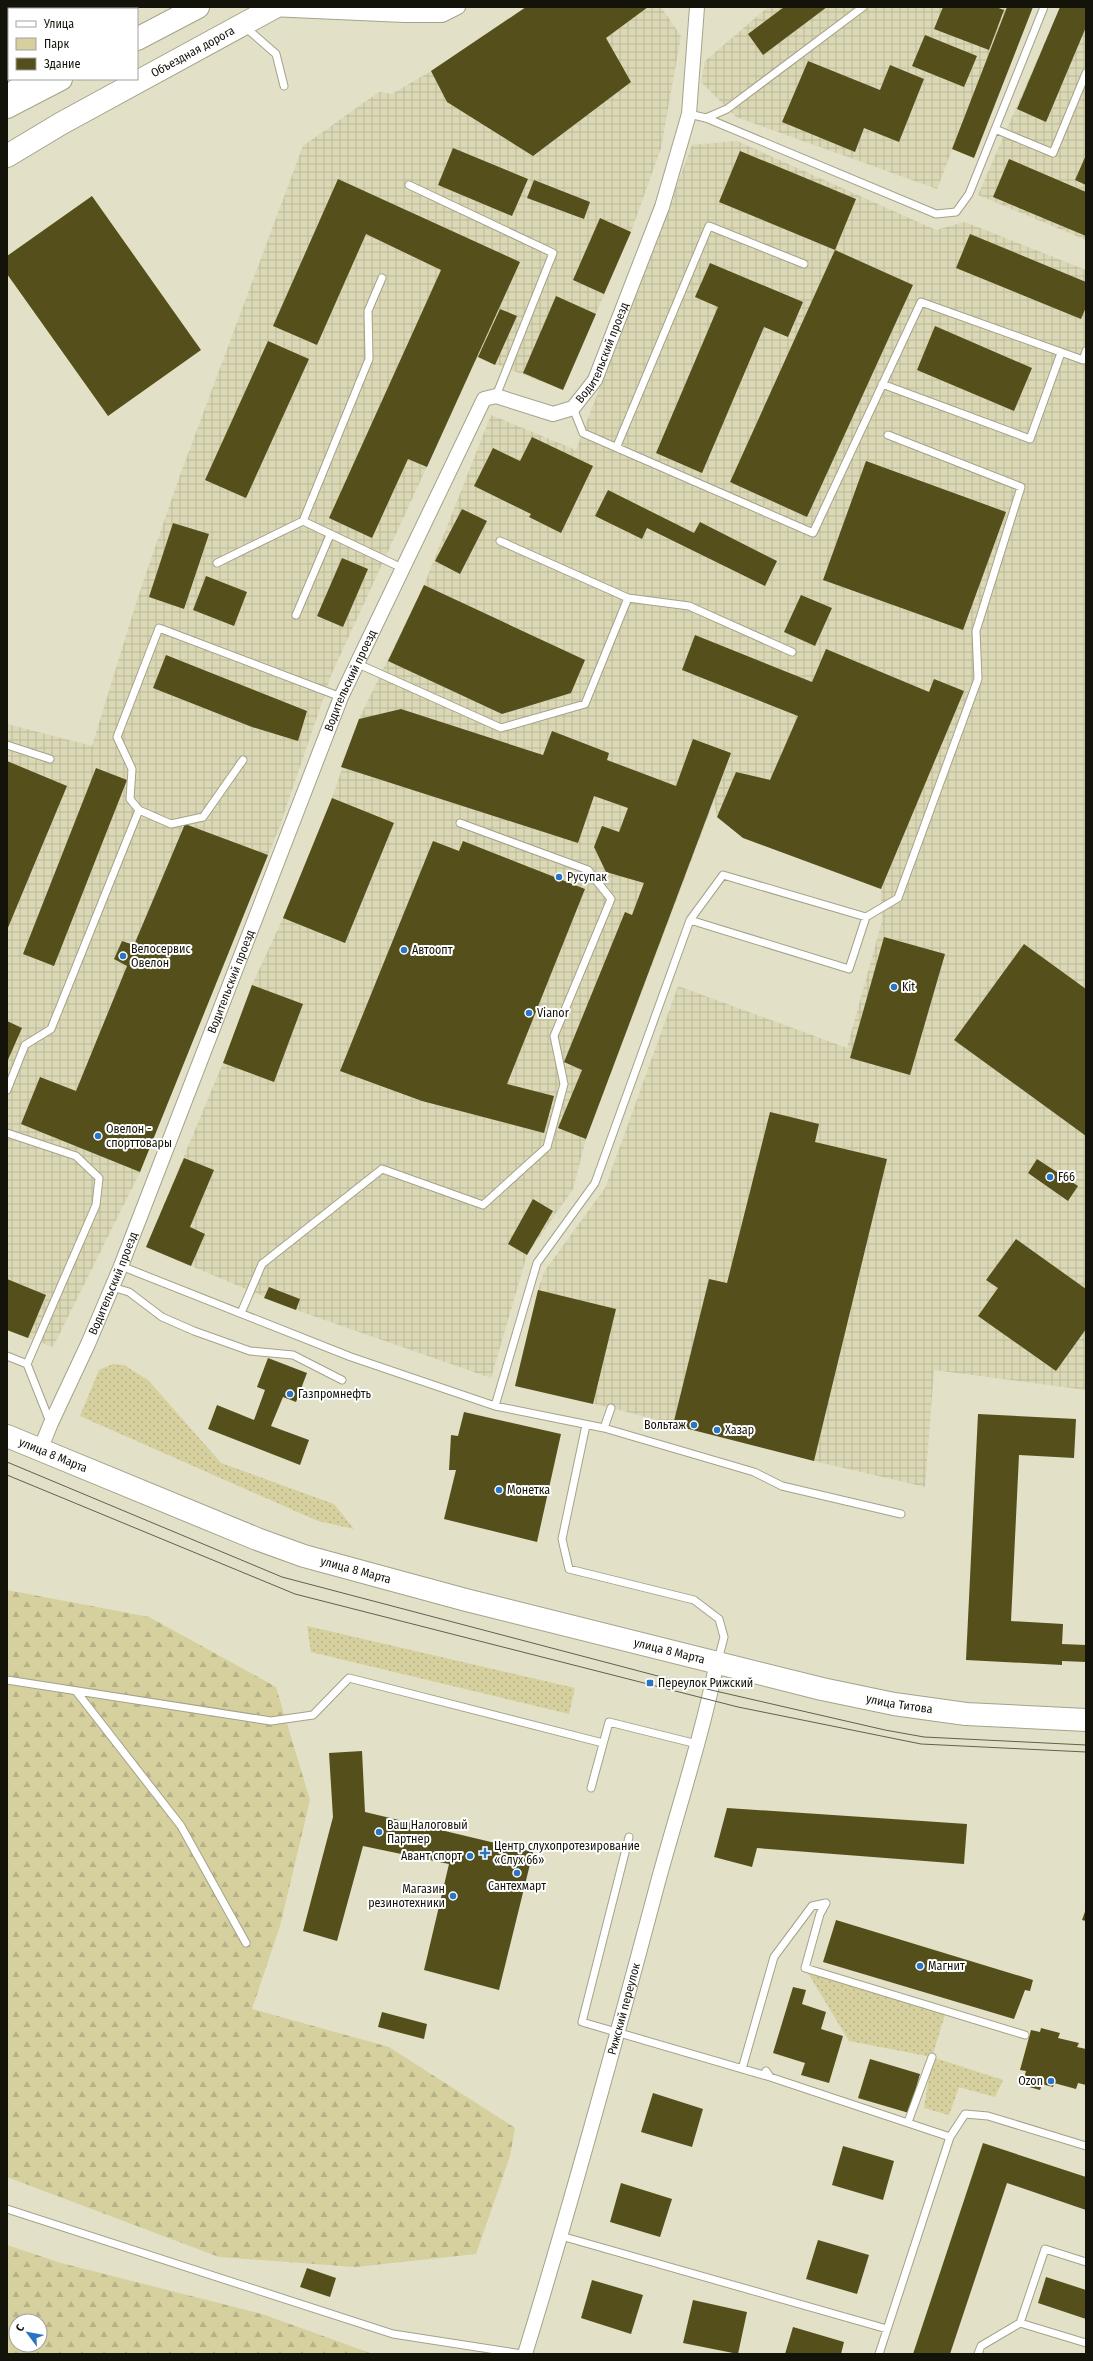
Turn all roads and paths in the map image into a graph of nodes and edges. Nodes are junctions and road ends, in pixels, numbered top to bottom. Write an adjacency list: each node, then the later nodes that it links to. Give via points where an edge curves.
1 (198, 7): 8 (main road)
2 (458, 7): 6 (street, via 442,15)
3 (697, 7): 15 (street, Водительский проезд)
4 (863, 7): 16 (lane, via 727,109)
5 (1044, 7): 17 (lane)
6 (273, 8): 7 (main road, Объездная дорога)
7 (243, 24): 12 (lane, via 276,54); 18 (main road, Объездная дорога)
8 (138, 38)
9 (1086, 73): 17 (lane, via 1054,153)
10 (27, 80): 13 (street)
11 (59, 80): 14 (main road)
12 (284, 86)
13 (7, 95)
14 (7, 108)
15 (690, 114): 16 (lane); 26 (street, Водительский проезд, via 662,208 595,380)
16 (706, 118): 17 (lane, via 936,214 956,212 969,194)
17 (995, 129)
18 (7, 156)
19 (409, 185): 25 (lane, via 553,253)
20 (804, 264): 28 (lane, via 709,226)
21 (382, 278): 29 (lane, via 368,311 369,359)
22 (1086, 351): 23 (lane, via 1083,360)
23 (1061, 353): 24 (lane, via 920,302); 24 (lane, via 1030,439)
24 (882, 384): 28 (lane, via 813,533)
25 (496, 396): 26 (street, Водительский проезд, via 553,414); 33 (street, Водительский проезд, via 484,399)
26 (573, 408): 28 (lane, via 584,433)
27 (888, 435): 44 (lane, via 1021,488 976,631 978,679 898,898)
28 (617, 446)
29 (303, 521): 30 (lane); 32 (lane)
30 (330, 535): 33 (lane); 35 (lane)
31 (500, 541): 34 (lane)
32 (217, 563)
33 (402, 568): 37 (street, Водительский проезд)
34 (628, 598): 36 (lane, via 689,606); 37 (lane, via 585,704 501,728)
35 (296, 615)
36 (792, 652)
37 (356, 662): 38 (street, Водительский проезд)
38 (342, 697): 42 (lane, via 159,628 117,737 132,769 130,798); 48 (street, Водительский проезд)
39 (7, 744): 40 (lane)
40 (50, 759)
41 (243, 760): 42 (lane, via 203,817 171,824)
42 (139, 810): 46 (lane, via 51,1029 25,1046)
43 (460, 823): 50 (lane, via 588,870 610,899 554,1036 564,1084 547,1147 483,1205 382,1169 262,1264)
44 (866, 917): 45 (lane, via 723,875); 45 (lane, via 849,969)
45 (690, 920): 54 (lane, via 595,1182 537,1263)
46 (7, 1090)
47 (7, 1133): 52 (lane, via 76,1156 99,1178 96,1205)
48 (121, 1266): 49 (street, Водительский проезд); 50 (lane)
49 (112, 1287): 53 (lane, via 129,1292 162,1317 194,1331 250,1351 292,1355); 56 (street, Водительский проезд)
50 (241, 1313): 54 (lane, via 351,1357)
51 (7, 1356): 52 (lane)
52 (27, 1364): 56 (lane)
53 (342, 1380)
54 (495, 1406): 57 (lane)
55 (612, 1408): 58 (lane)
56 (50, 1423): 60 (street, Водительский проезд)
57 (586, 1425): 58 (lane); 62 (lane, via 562,1539 569,1568 694,1600 719,1619 724,1637)
58 (604, 1428): 61 (lane, via 754,1472 782,1486)
59 (7, 1436): 60 (main road, улица 8 Марта)
60 (40, 1450): 62 (main road, улица 8 Марта, via 304,1556 466,1600)
61 (901, 1514)
62 (717, 1662): 65 (main road, улица Титова, via 822,1689 894,1704 966,1714); 67 (street, Рижский переулок)
63 (7, 1680): 64 (lane)
64 (76, 1691): 66 (lane, via 271,1721 313,1715 349,1678); 70 (lane, via 181,1826)
65 (1086, 1720)
66 (603, 1743): 67 (lane, via 609,1722); 68 (lane)
67 (697, 1744): 71 (street, Рижский переулок)
68 (591, 1788)
69 (629, 1837): 71 (lane, via 582,2022)
70 (246, 1943)
71 (618, 2032): 74 (lane); 79 (street, Рижский переулок)
72 (1025, 2035): 74 (lane, via 805,1968 820,1914 826,1903 812,1906 774,1957)
73 (932, 2057): 75 (lane)
74 (742, 2069): 75 (lane, via 768,2074)
75 (908, 2122): 76 (lane)
76 (950, 2137): 77 (lane, via 965,2114 988,2116); 82 (lane)
77 (1086, 2146)
78 (7, 2209): 84 (lane, via 392,2334)
79 (562, 2236): 82 (lane); 85 (street, Рижский переулок)
80 (1086, 2262): 81 (lane, via 1045,2249)
81 (1020, 2323): 83 (lane); 87 (lane, via 981,2346)
82 (887, 2330): 86 (lane)
83 (1086, 2343)
84 (522, 2354)
85 (525, 2354)
86 (879, 2354)
87 (978, 2354)

